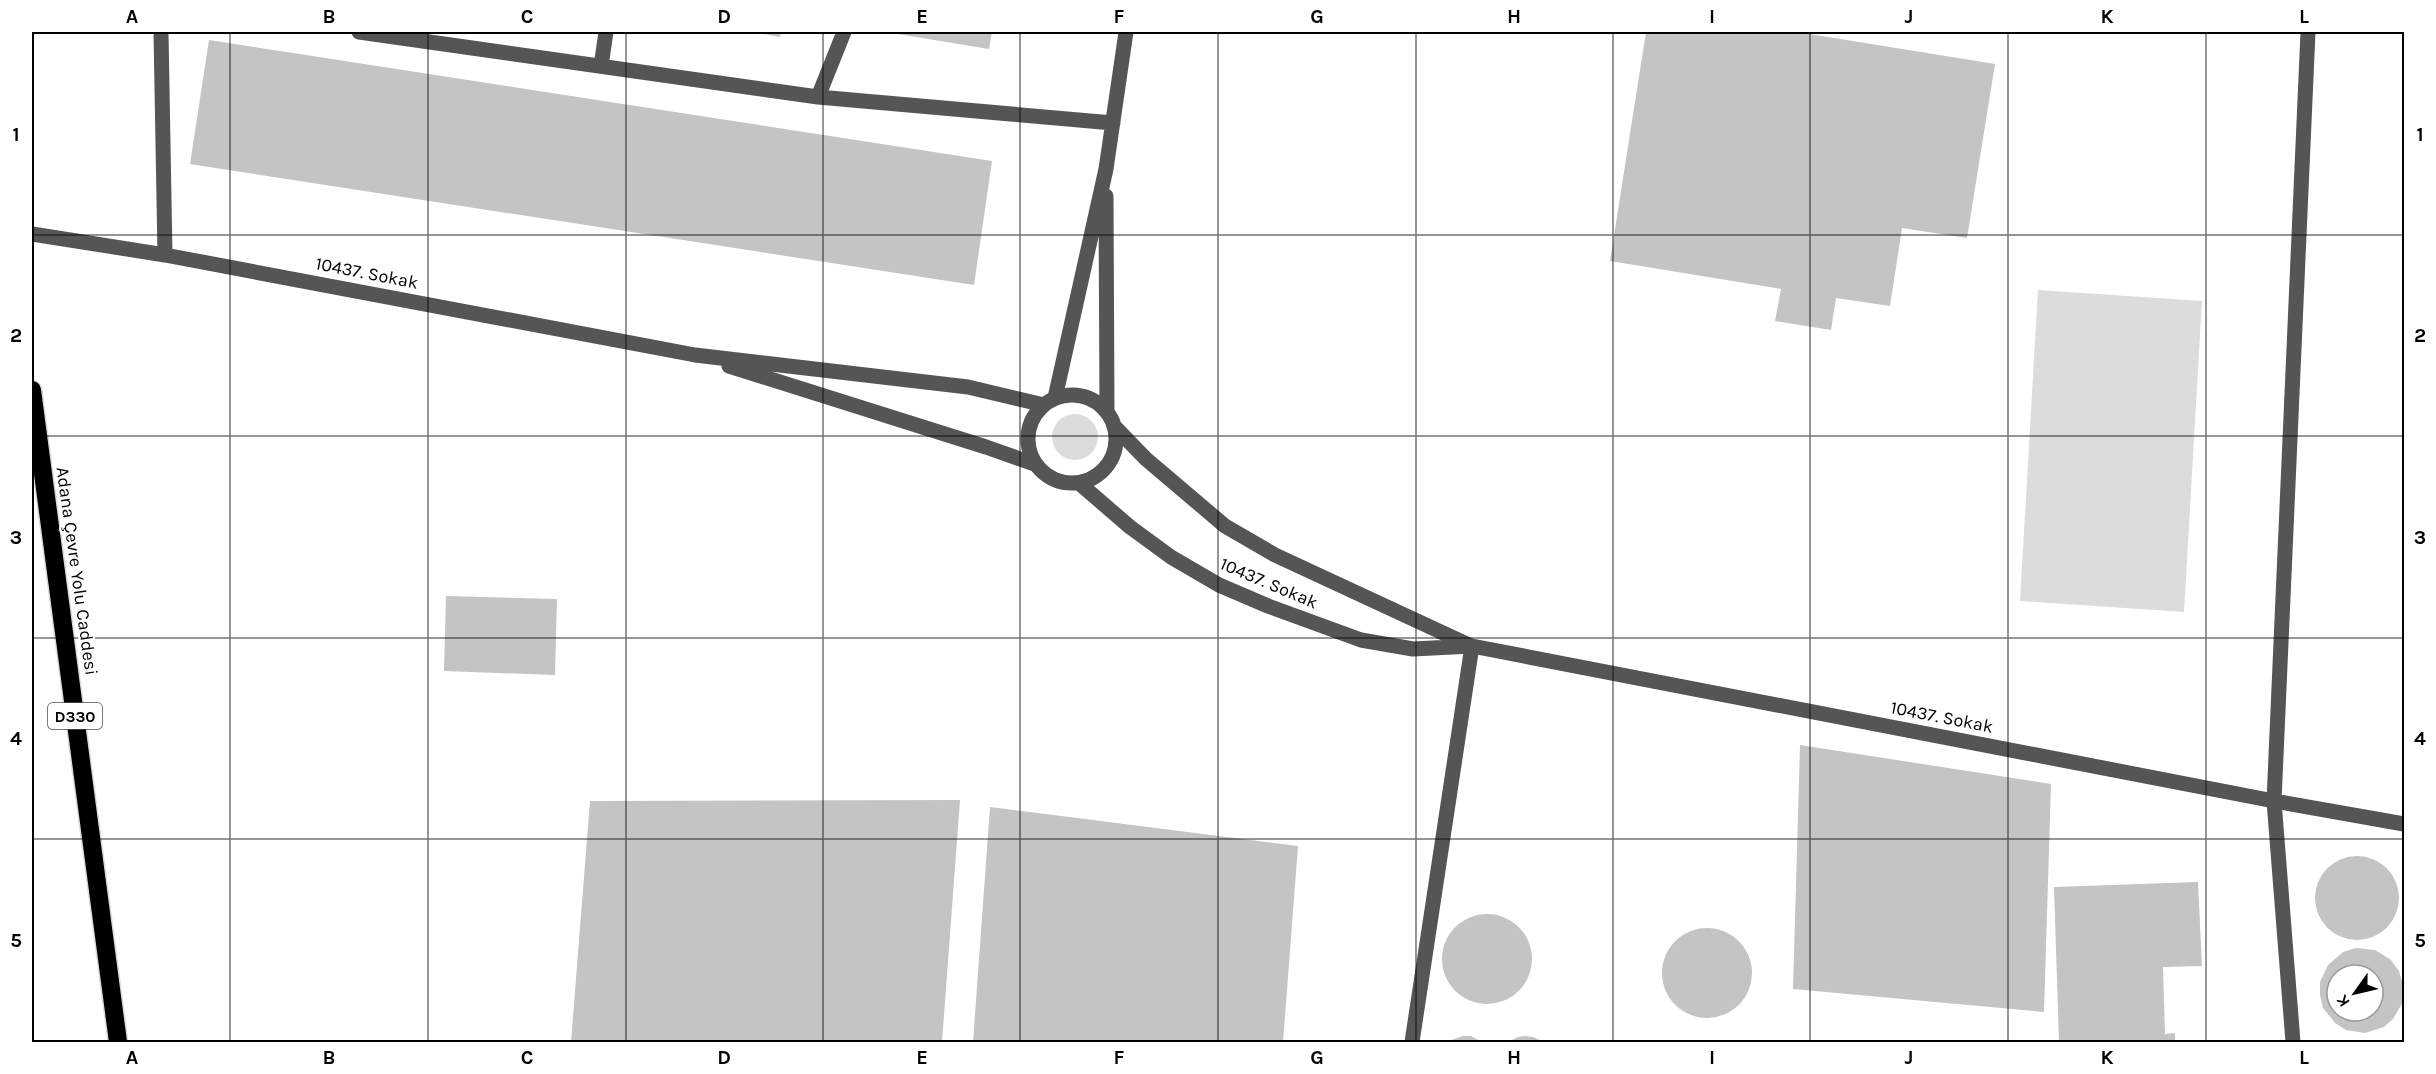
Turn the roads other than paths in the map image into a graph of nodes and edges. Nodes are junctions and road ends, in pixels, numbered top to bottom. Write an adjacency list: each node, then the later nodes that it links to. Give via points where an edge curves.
1 (161, 32): 12 (street)
2 (359, 32): 7 (street)
3 (606, 32): 7 (street)
4 (844, 32): 8 (street)
5 (1126, 32): 9 (street)
6 (2308, 32): 20 (street)
7 (601, 66): 8 (street)
8 (818, 97): 9 (street)
9 (1113, 123): 10 (street)
10 (1106, 169): 15 (street); 16 (street)
11 (32, 234): 12 (street, 10437. Sokak)
12 (165, 255): 13 (street, 10437. Sokak)
13 (695, 355): 15 (street, 10437. Sokak, via 968,387); 17 (street, 10437. Sokak)
14 (32, 390): 22 (highway, Adana Çevre Yolu Caddesi / D330)
15 (1049, 402): 16 (street, via 1064,396 1083,396 1100,405); 17 (street, via 1029,428 1030,447)
16 (1111, 419): 18 (street, via 1116,441 1113,455 1094,478); 19 (street, 10437. Sokak, via 1169,479 1226,526 1275,555)
17 (1037, 465): 18 (street, via 1056,480)
18 (1079, 483): 19 (street, 10437. Sokak, via 1171,557 1219,585 1268,606 1361,640 1413,649)
19 (1472, 646): 20 (street, 10437. Sokak); 23 (street)
20 (2274, 801): 21 (street, 10437. Sokak); 24 (street)
21 (2404, 824)
22 (118, 1042)
23 (1412, 1042)
24 (2293, 1042)

